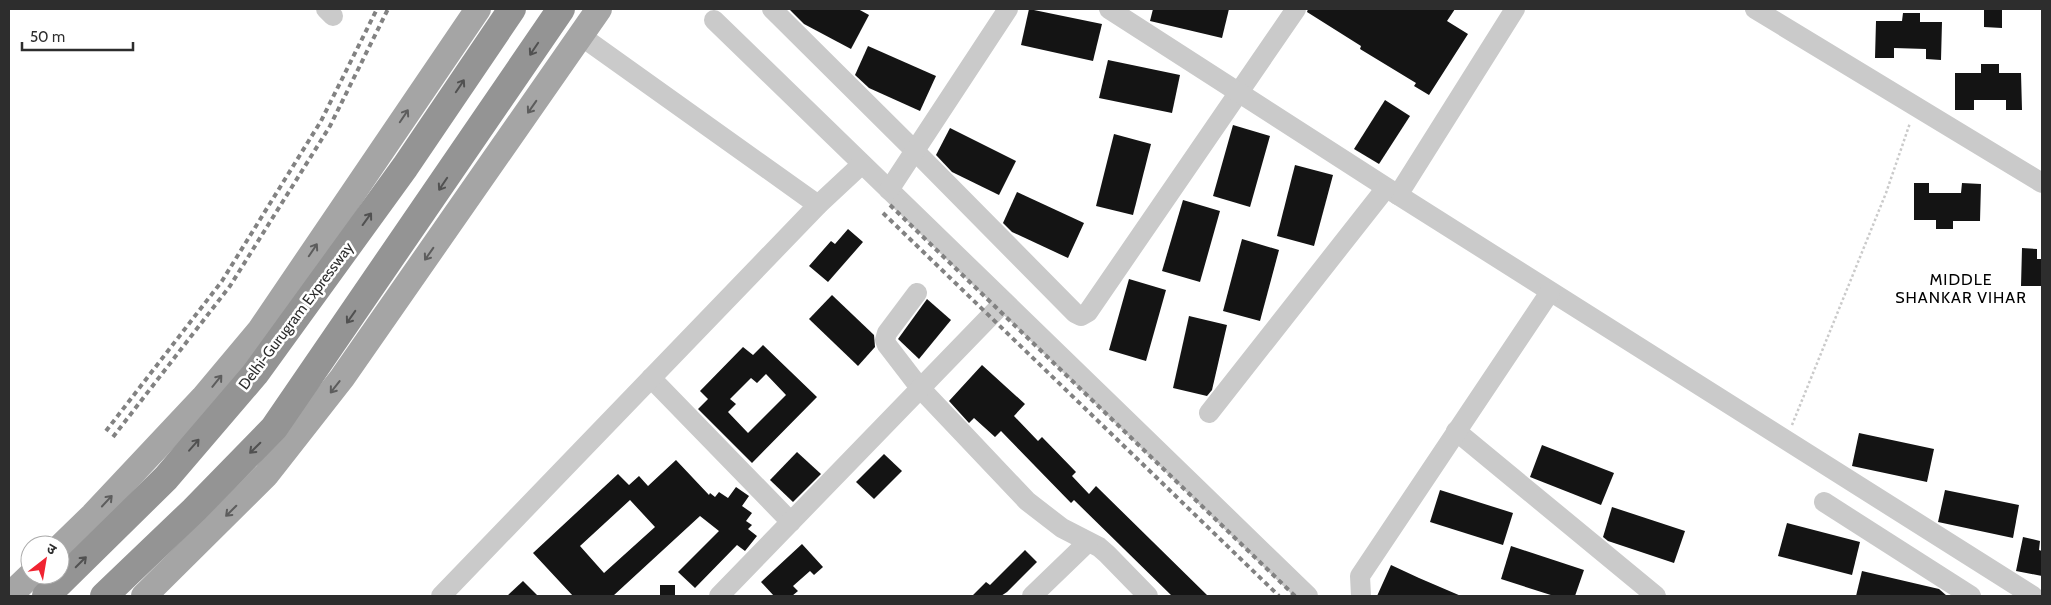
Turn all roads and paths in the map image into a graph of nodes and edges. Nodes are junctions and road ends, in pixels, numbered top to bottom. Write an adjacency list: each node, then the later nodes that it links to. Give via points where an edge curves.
1 (478, 9): 31 (main road, one-way to 1, via 203,398 260,330)
2 (512, 9): 37 (highway, Delhi-Gurugram Expressway, one-way to 2, via 166,478 256,374 405,168)
3 (562, 9): 38 (highway, one-way to 38, via 274,428)
4 (599, 9): 12 (main road)
5 (772, 9): 15 (street)
6 (1008, 9): 15 (street)
7 (1109, 9): 13 (street)
8 (1296, 9): 13 (street)
9 (1755, 9): 14 (street)
10 (1511, 10): 19 (street)
11 (714, 20): 16 (street)
12 (581, 36): 20 (street); 39 (main road, one-way to 39, via 342,378 266,475)
13 (1240, 94): 15 (street, via 1083,315 1076,313); 19 (street)
14 (1915, 106): 17 (street); 28 (path, via 1882,202)
15 (914, 150): 18 (street)
16 (862, 164): 18 (street); 20 (street)
17 (2042, 183)
18 (889, 190): 23 (street)
19 (1392, 191): 21 (street); 26 (street)
20 (818, 205): 24 (street)
21 (1550, 292): 27 (street); 28 (street)
22 (917, 293): 25 (street, via 892,326 886,340)
23 (1004, 302): 25 (street); 43 (street)
24 (651, 378): 30 (street); 40 (street)
25 (920, 388): 30 (street); 32 (street, via 1027,501 1062,528)
26 (1208, 413)
27 (1456, 431): 44 (street, via 1360,576); 45 (street)
28 (1786, 441): 46 (street)
29 (1824, 502): 35 (street)
30 (791, 522): 34 (street)
31 (70, 537)
32 (1088, 542): 41 (street); 42 (street, via 1107,554)
33 (21, 585): 36 (main road)
34 (730, 592)
35 (1968, 595)
36 (9, 596)
37 (46, 596)
38 (104, 596)
39 (144, 596)
40 (442, 596)
41 (1032, 596)
42 (1148, 596)
43 (1308, 596)
44 (1361, 596)
45 (1656, 596)
46 (2033, 596)

